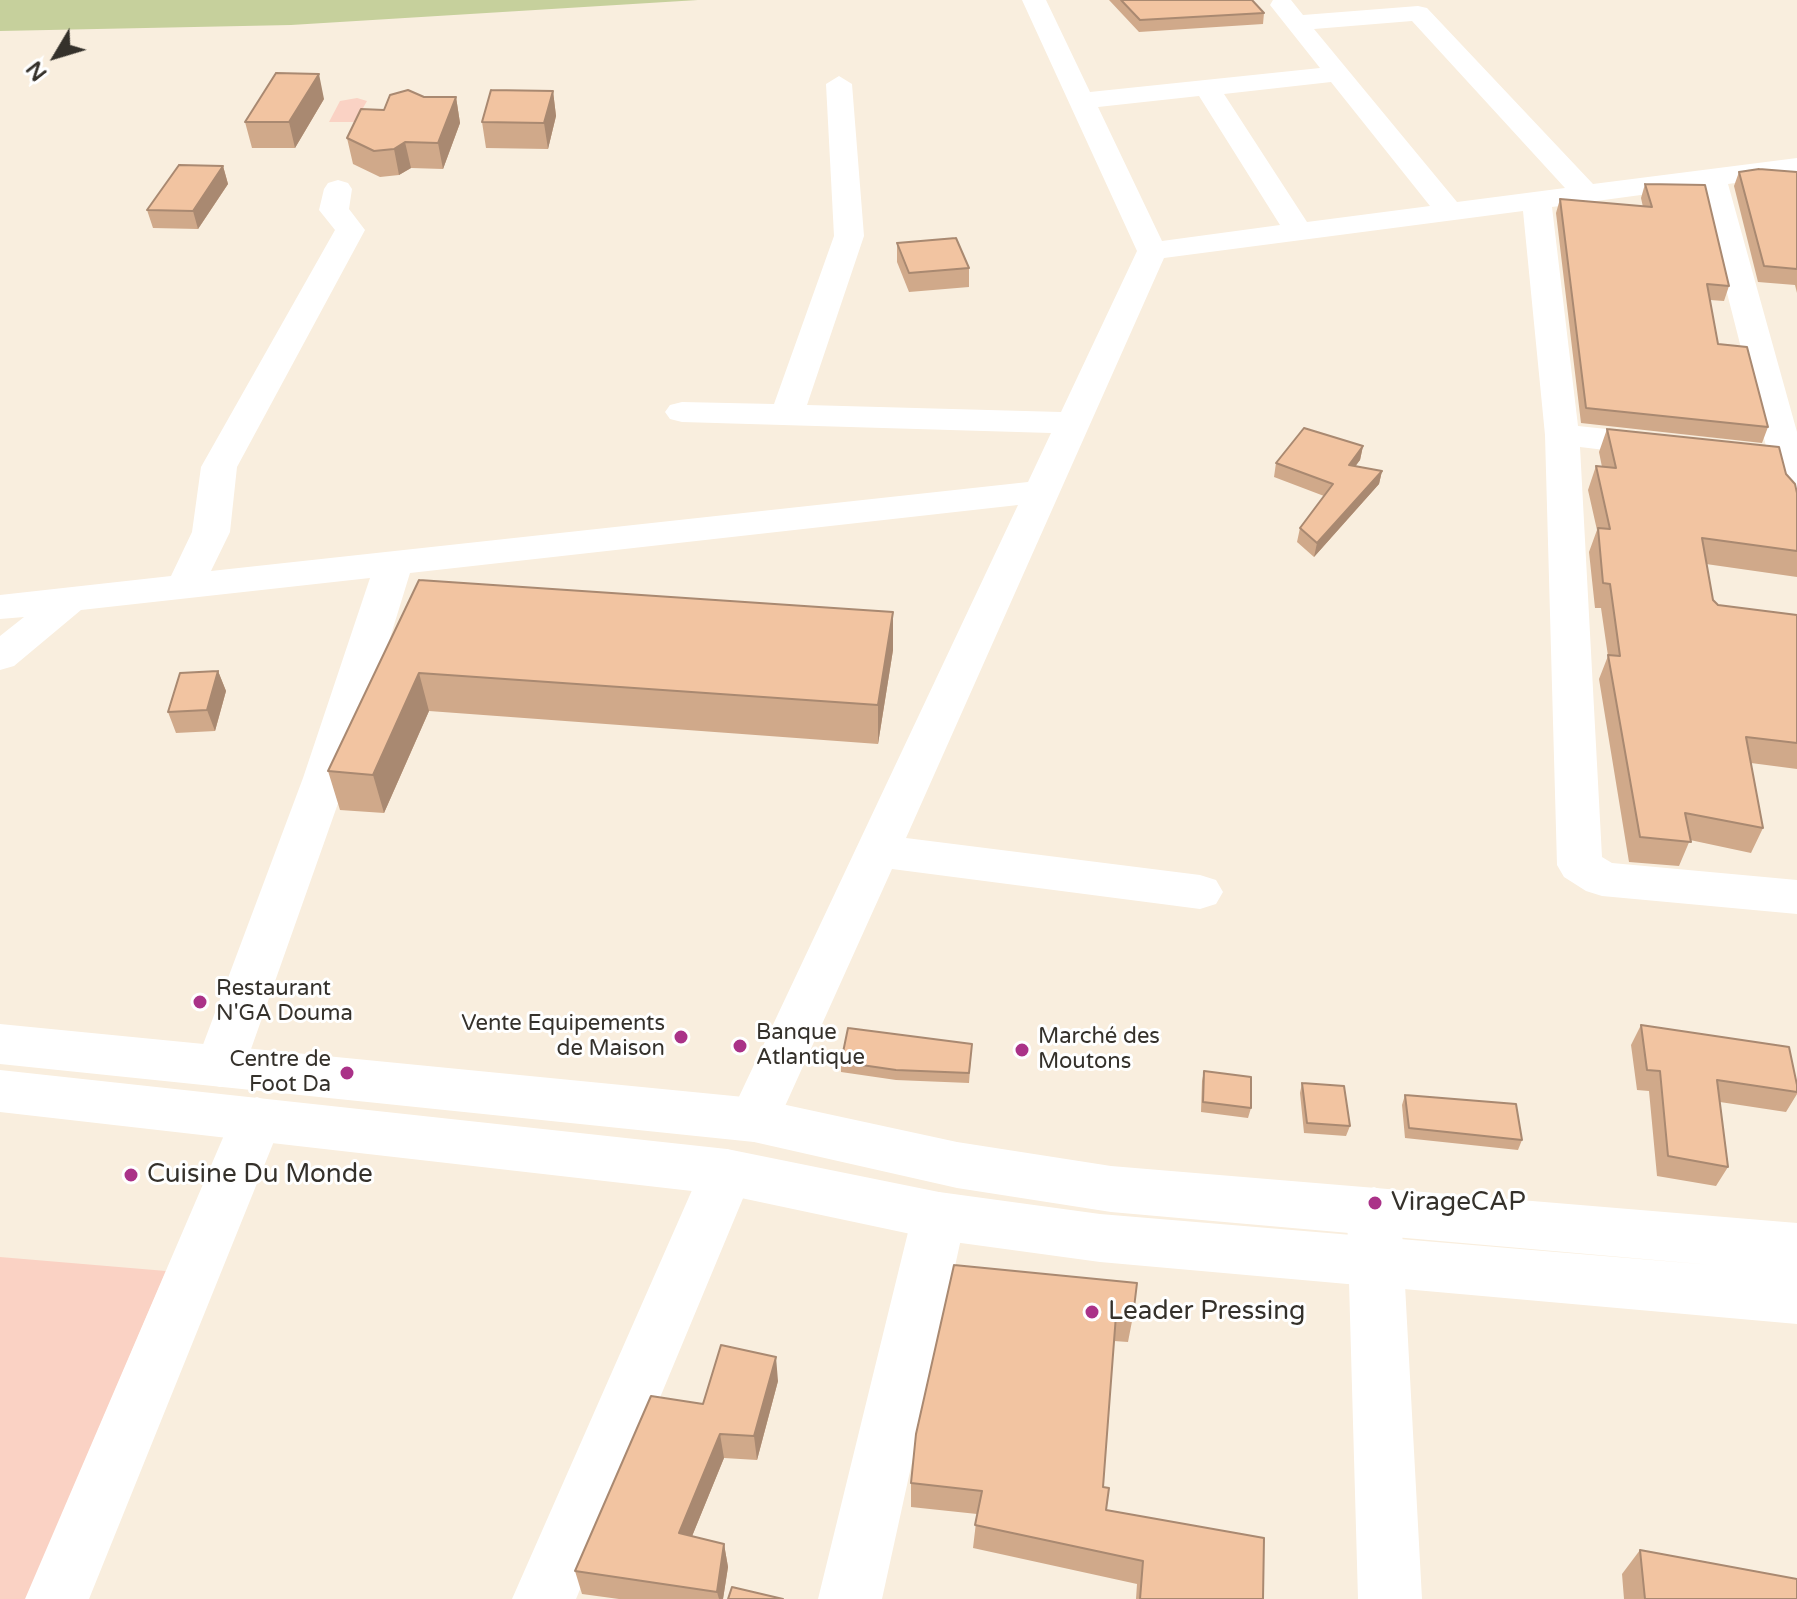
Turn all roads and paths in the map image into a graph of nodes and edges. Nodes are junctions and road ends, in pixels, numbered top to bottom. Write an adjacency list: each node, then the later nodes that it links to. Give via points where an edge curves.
1 (1034, 0): 7 (main road)
2 (1278, 0): 3 (main road)
3 (1296, 23): 4 (main road); 11 (main road, via 1418,13)
4 (1338, 74): 6 (main road); 13 (main road)
5 (839, 84): 17 (main road, via 849,236)
6 (1207, 88): 7 (main road); 14 (main road)
7 (1081, 101): 15 (main road)
8 (1797, 166): 9 (main road)
9 (1712, 177): 11 (main road); 21 (main road)
10 (338, 189): 25 (main road, via 334,210 350,230 219,467 211,532)
11 (1587, 195): 12 (main road)
12 (1537, 203): 13 (main road); 19 (main road)
13 (1451, 213): 14 (main road)
14 (1299, 232): 15 (main road)
15 (1152, 251): 18 (main road)
16 (682, 412): 17 (main road)
17 (787, 415): 18 (main road)
18 (1074, 423): 22 (main road)
19 (1562, 435): 20 (main road); 31 (main road, via 1580,865 1602,879)
20 (1697, 449)
21 (1780, 458): 23 (main road)
22 (1042, 491): 24 (main road); 29 (main road)
23 (1797, 497)
24 (394, 563): 25 (main road); 33 (main road, via 325,778)
25 (185, 587): 26 (main road)
26 (70, 599): 27 (main road); 28 (main road)
27 (0, 607)
28 (0, 657)
29 (877, 851): 30 (main road); 36 (main road)
30 (1200, 892)
31 (1797, 897)
32 (0, 1044): 33 (main road)
33 (220, 1066): 36 (main road)
34 (0, 1091): 35 (main road)
35 (257, 1119): 37 (main road); 42 (main road)
36 (754, 1120): 39 (main road, via 957,1165)
37 (727, 1172): 38 (main road); 43 (main road)
38 (939, 1216): 39 (main road, via 1100,1238); 44 (main road)
39 (1375, 1236): 40 (main road); 41 (main road); 45 (main road)
40 (1797, 1248)
41 (1797, 1298)
42 (57, 1599)
43 (544, 1599)
44 (850, 1599)
45 (1390, 1599)

